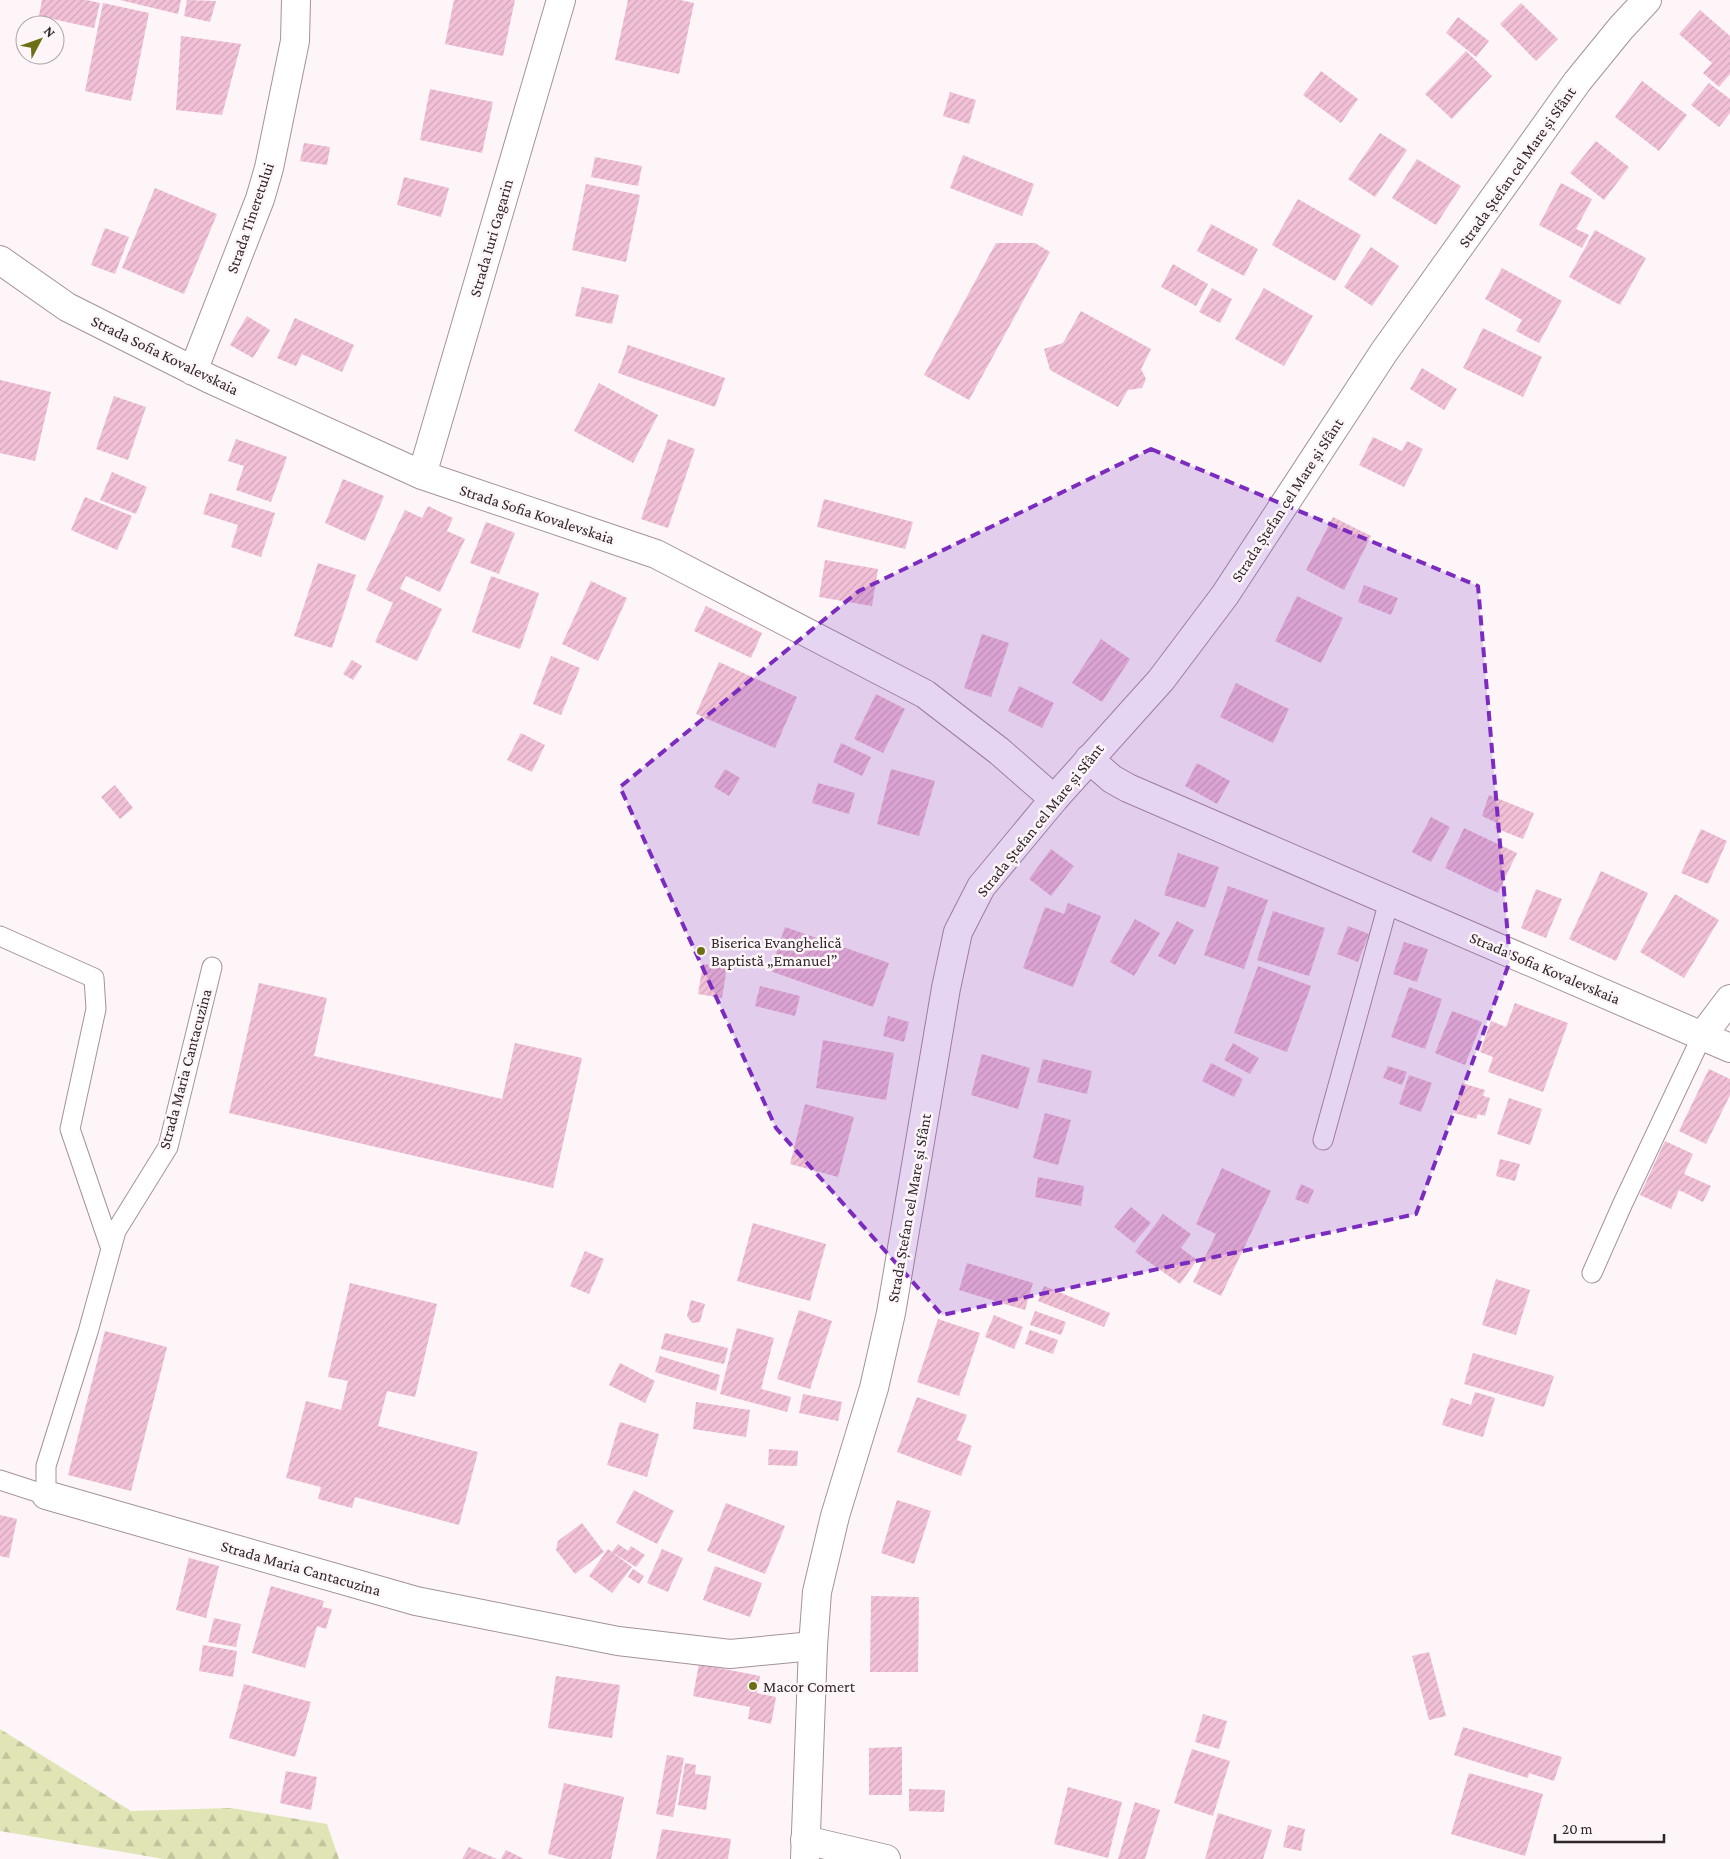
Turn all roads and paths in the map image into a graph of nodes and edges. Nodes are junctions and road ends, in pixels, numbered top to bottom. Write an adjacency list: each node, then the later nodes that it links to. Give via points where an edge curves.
1 (296, 0): 5 (street, Strada Tineretului, via 295,41 269,168)
2 (561, 0): 6 (street, Strada Iuri Gagarin)
3 (1648, 0): 7 (street, Strada Ștefan cel Mare și Sfânt, via 1577,82 1384,352 1225,595 1160,680)
4 (0, 260): 5 (street, Strada Sofia Kovalevskaia, via 67,306)
5 (193, 371): 6 (street, Strada Sofia Kovalevskaia)
6 (422, 475): 8 (street, Strada Sofia Kovalevskaia, via 656,554 926,694)
7 (1090, 759): 8 (street, Strada Ștefan cel Mare și Sfânt); 9 (street, Strada Sofia Kovalevskaia, via 1112,779 1128,788)
8 (1054, 799): 20 (street, Strada Ștefan cel Mare și Sfânt, via 981,887 958,932 892,1313 874,1388 835,1516 817,1592)
9 (1389, 901): 13 (street, Strada Sofia Kovalevskaia); 15 (lane)
10 (0, 936): 16 (lane, via 94,978 96,1009 70,1129)
11 (212, 967): 16 (lane, Strada Maria Cantacuzina, via 168,1147 116,1231)
12 (1730, 999): 13 (street)
13 (1702, 1036): 14 (street, Strada Sofia Kovalevskaia); 17 (lane)
14 (1730, 1048)
15 (1323, 1140)
16 (111, 1249): 19 (lane, Strada Maria Cantacuzina, via 46,1466)
17 (1592, 1273)
18 (0, 1480): 19 (lane)
19 (46, 1495): 20 (street, Strada Maria Cantacuzina, via 416,1600 608,1639 730,1654)
20 (813, 1646): 21 (street, Strada Ștefan cel Mare și Sfânt)
21 (805, 1849): 22 (street)
22 (886, 1859)

